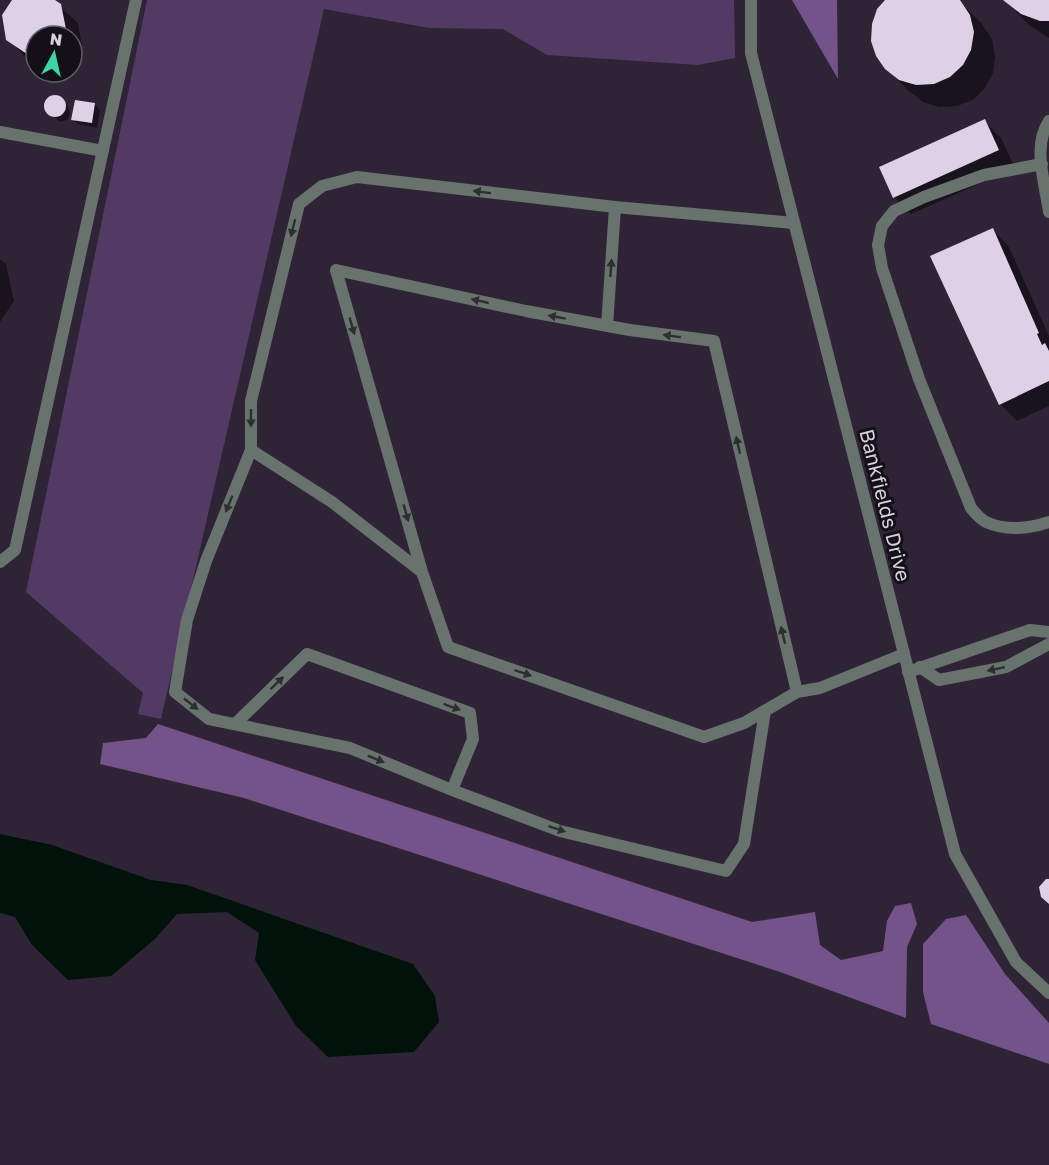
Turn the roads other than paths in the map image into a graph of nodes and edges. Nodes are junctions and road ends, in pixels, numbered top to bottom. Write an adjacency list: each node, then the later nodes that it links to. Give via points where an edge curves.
1 (136, 0): 5 (street)
2 (751, 0): 9 (street, Bankfields Drive, via 751,53)
3 (1049, 121): 6 (street, via 1042,131)
4 (0, 132): 5 (street)
5 (103, 151): 13 (street, via 15,550)
6 (1042, 164): 8 (street); 12 (street, via 984,175 894,211 882,226 878,245 919,379 971,508 983,521 1005,528)
7 (615, 207): 9 (street); 10 (street, one-way to 7); 11 (street, one-way to 11, via 357,177 322,186 299,204 251,401)
8 (1049, 212)
9 (794, 223): 17 (street, Bankfields Drive)
10 (607, 326): 14 (street, one-way to 14, via 336,270); 19 (street, one-way to 10, via 714,341)
11 (251, 450): 14 (street, via 332,502); 21 (street, one-way to 21, via 190,610 175,692 209,719)
12 (1049, 522)
13 (0, 562)
14 (422, 572): 20 (street, one-way to 20, via 448,647 704,737)
15 (1049, 632): 18 (street, via 1030,630)
16 (1049, 644): 18 (street, one-way to 18, via 1006,667 939,680)
17 (904, 654): 18 (street, Bankfields Drive); 19 (street, via 820,688)
18 (914, 669): 23 (street, Bankfields Drive, via 955,854 1016,962)
19 (797, 692): 20 (street)
20 (765, 711): 22 (street, one-way to 20, via 560,831 726,871 744,844)
21 (236, 724): 22 (street, one-way to 22, via 350,748); 22 (street, one-way to 22, via 307,654 470,713 473,740)
22 (452, 790)
23 (1049, 993)

